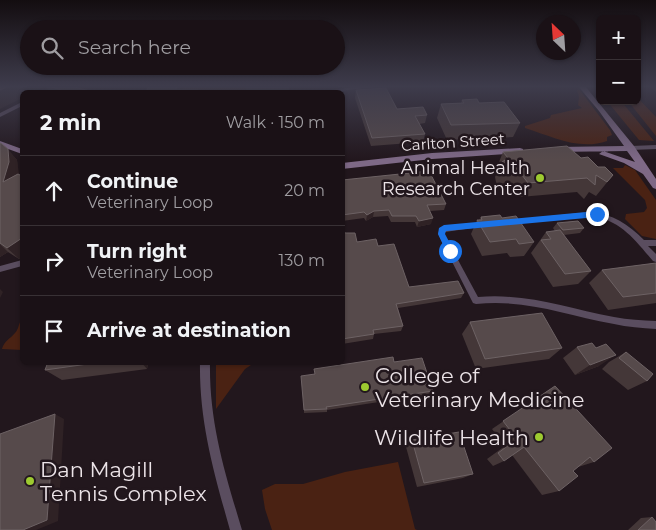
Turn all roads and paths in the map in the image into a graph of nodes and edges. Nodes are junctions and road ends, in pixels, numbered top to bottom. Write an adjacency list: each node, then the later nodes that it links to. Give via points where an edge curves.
1 (604, 111): 2 (street)
2 (619, 132): 5 (street); 6 (street, via 613,144)
3 (0, 143): 9 (street)
4 (656, 147): 5 (street)
5 (631, 148): 6 (street); 12 (street)
6 (598, 149): 8 (street)
7 (549, 150): 8 (street)
8 (584, 150): 12 (street, via 620,158)
9 (20, 151)
10 (531, 151): 11 (street, Carlton Street, via 432,156)
11 (345, 166)
12 (647, 174): 13 (street)
13 (656, 186)
14 (641, 243): 15 (street); 16 (street); 19 (street, via 621,223 597,214 496,223 442,230 441,234 476,301 542,302 608,320)
15 (656, 244)
16 (656, 259)
17 (20, 264): 18 (street)
18 (0, 269)
19 (656, 324)
20 (205, 365): 21 (street, via 206,418)
21 (236, 530)

